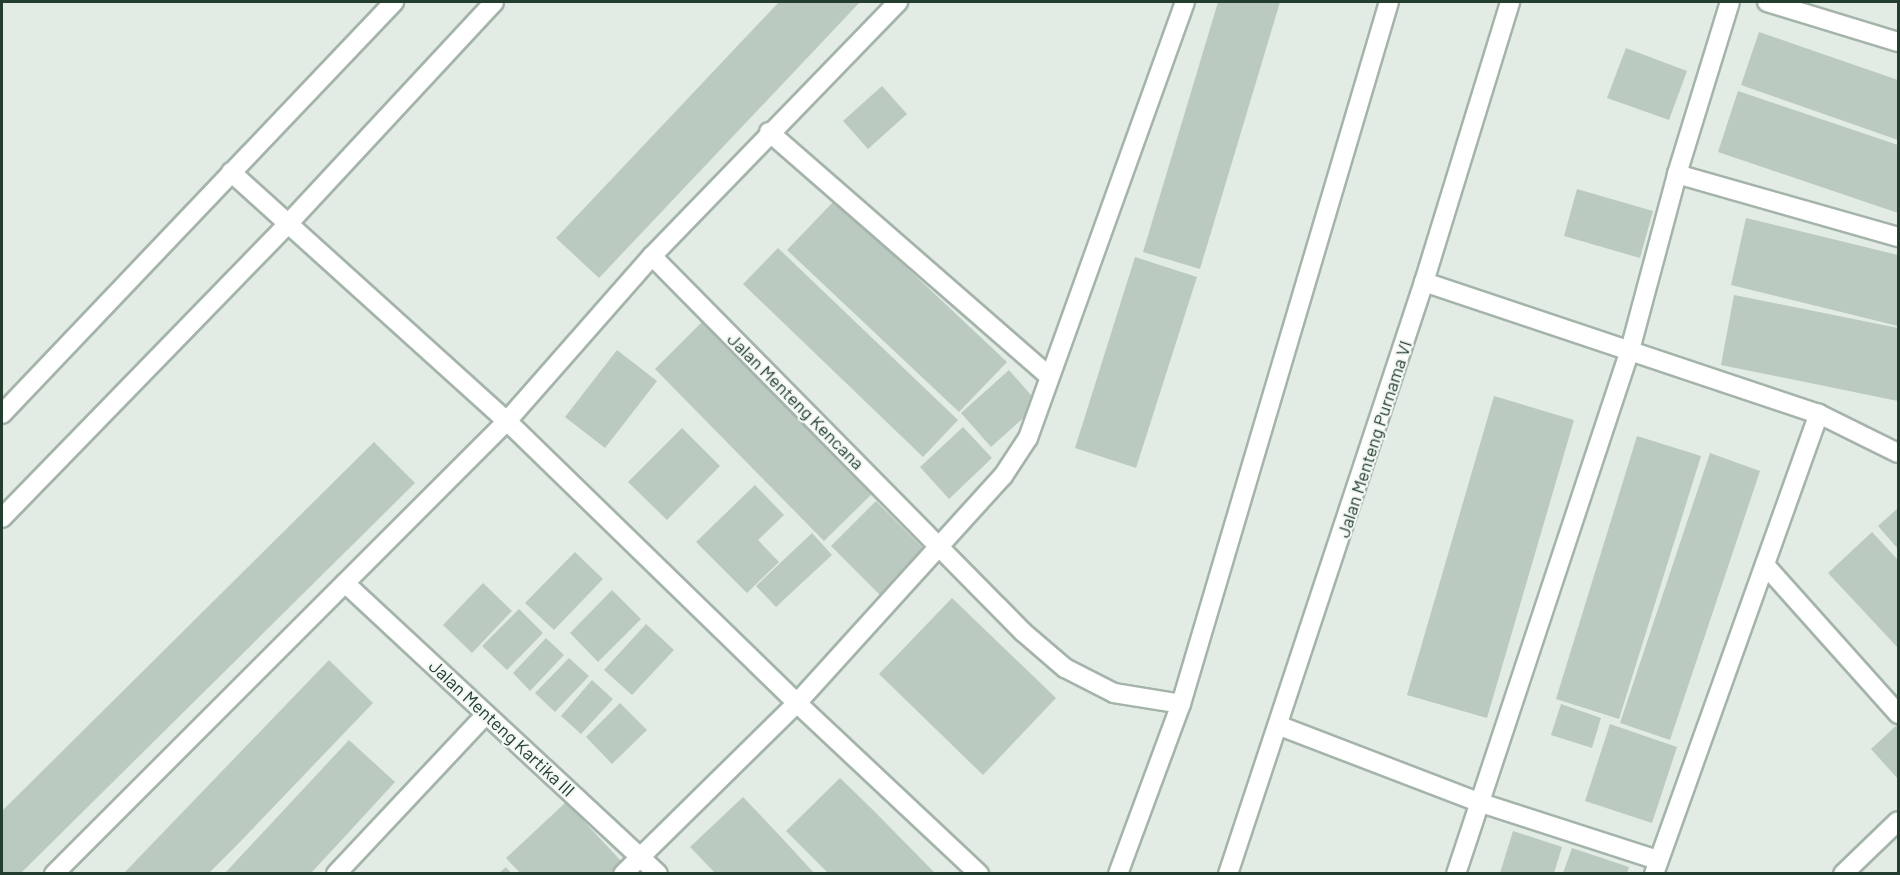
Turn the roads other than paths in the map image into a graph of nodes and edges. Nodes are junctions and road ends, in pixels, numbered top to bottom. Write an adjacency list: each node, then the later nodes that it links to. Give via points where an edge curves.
1 (394, 2): 11 (street)
2 (494, 2): 13 (street)
3 (898, 2): 10 (street)
4 (1185, 2): 18 (street)
5 (1389, 2): 28 (street)
6 (1510, 2): 16 (street, Jalan Menteng Purnama VI)
7 (1730, 2): 12 (street)
8 (1767, 2): 9 (street)
9 (1899, 42)
10 (769, 132): 15 (street); 18 (street)
11 (231, 172): 13 (street); 19 (street)
12 (1677, 174): 14 (street); 17 (street)
13 (287, 225): 21 (street); 23 (street)
14 (1899, 237)
15 (652, 256): 21 (street); 24 (street, Jalan Menteng Kencana)
16 (1424, 282): 17 (street); 31 (street, Jalan Menteng Purnama VI)
17 (1630, 350): 20 (street); 32 (street)
18 (1049, 376): 24 (street, via 1028,438 1009,467)
19 (2, 414)
20 (1819, 414): 22 (street); 25 (street)
21 (507, 421): 26 (street); 27 (street)
22 (1899, 453)
23 (2, 518)
24 (941, 547): 27 (street); 28 (street, Jalan Menteng Kencana, via 1023,632 1065,668 1114,693)
25 (1765, 566): 30 (street); 35 (street)
26 (345, 583): 29 (street, Jalan Menteng Kartika III); 36 (street)
27 (797, 704): 34 (street); 40 (street)
28 (1181, 704): 41 (street)
29 (486, 714): 34 (street, Jalan Menteng Kartika III); 37 (street)
30 (1899, 714)
31 (1280, 726): 32 (street); 42 (street, Jalan Menteng Purnama VI)
32 (1478, 802): 35 (street); 43 (street)
33 (1899, 821): 44 (street)
34 (640, 857): 38 (street); 39 (street, Jalan Menteng Kartika III)
35 (1656, 867)
36 (54, 873)
37 (336, 873)
38 (623, 873)
39 (658, 873)
40 (980, 873)
41 (1118, 873)
42 (1228, 873)
43 (1456, 873)
44 (1843, 873)

